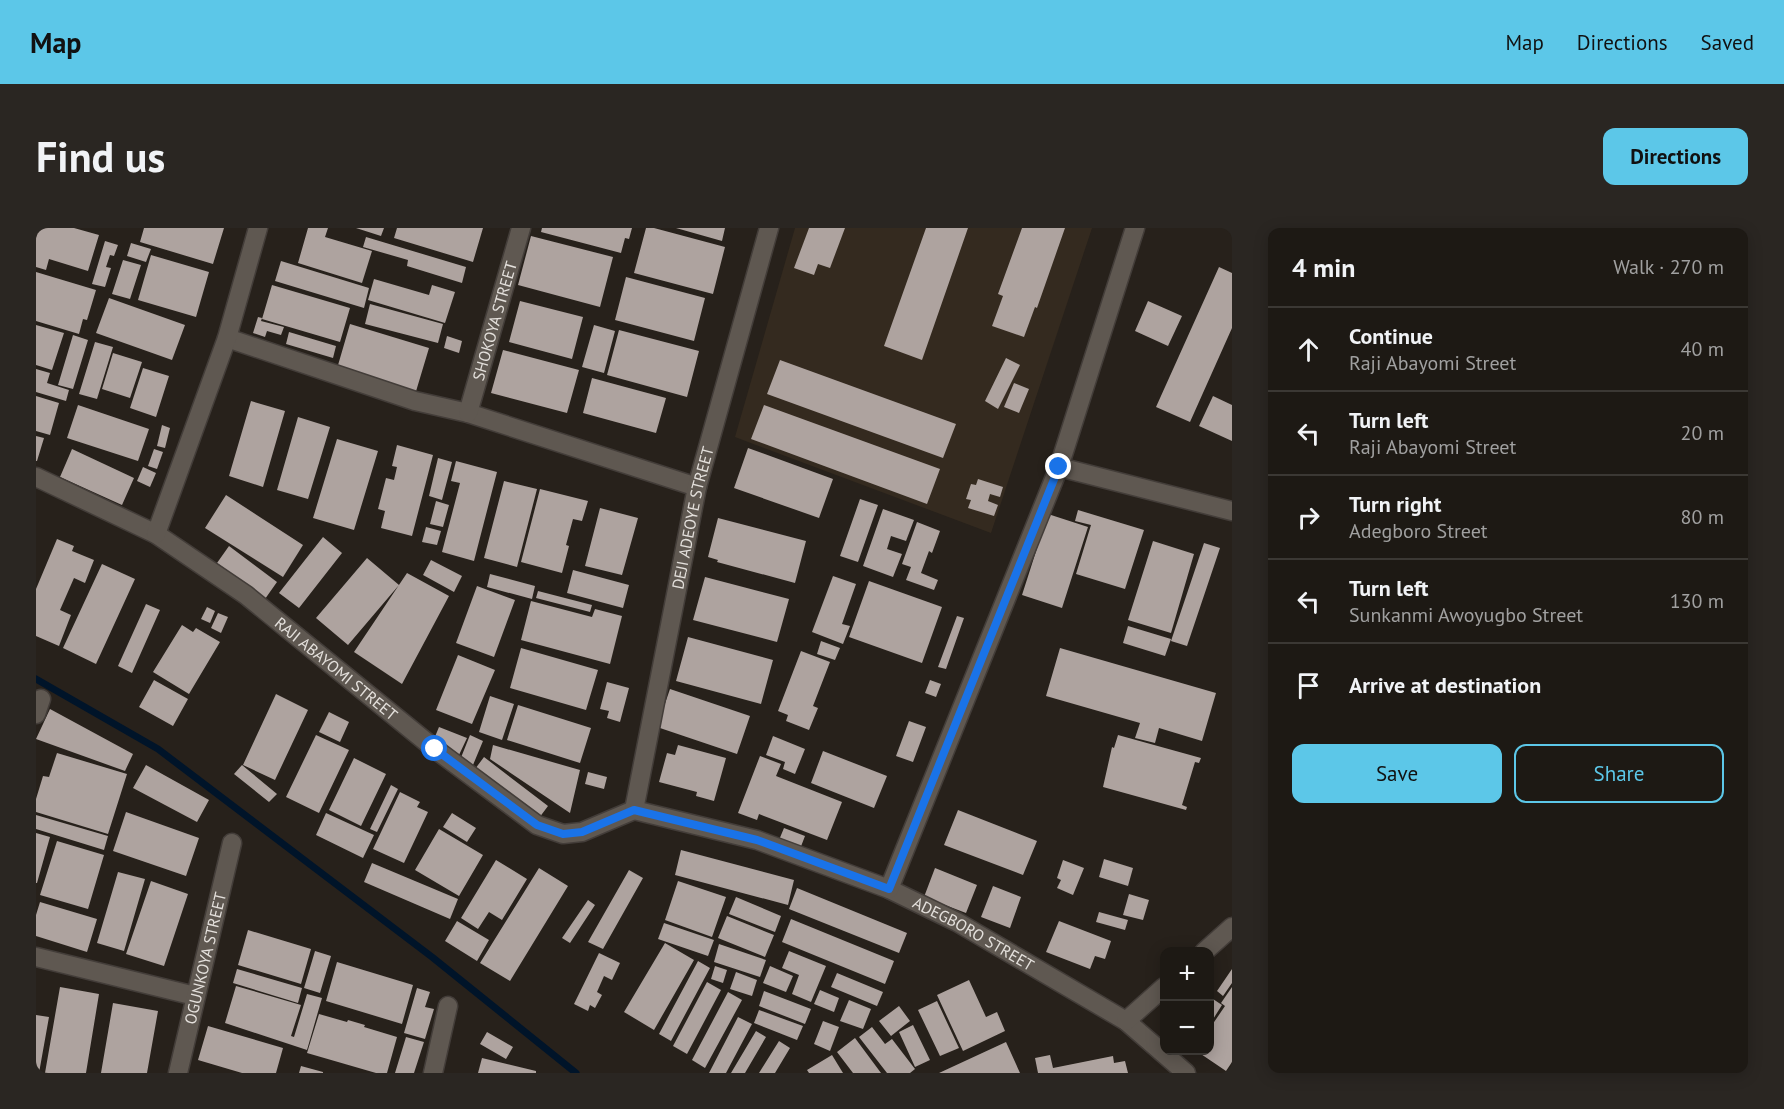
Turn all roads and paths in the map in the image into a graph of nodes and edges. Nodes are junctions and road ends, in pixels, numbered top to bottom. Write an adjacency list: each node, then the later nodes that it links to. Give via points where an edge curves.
1 (258, 228): 5 (street)
2 (520, 228): 6 (street, SHOKOYA STREET)
3 (769, 228): 9 (street, DEJI ADEOYE STREET)
4 (1135, 228): 7 (street)
5 (227, 338): 6 (street, via 415,401); 11 (street)
6 (468, 413): 9 (street)
7 (1059, 467): 10 (street); 14 (street)
8 (36, 477): 11 (street, RAJI ABAYOMI STREET)
9 (697, 487): 12 (street, DEJI ADEOYE STREET)
10 (1232, 511)
11 (156, 534): 12 (street, RAJI ABAYOMI STREET, via 246,595 435,749 537,825 563,834 582,832)
12 (634, 810): 14 (street, ADEGBORO STREET, via 757,840)
13 (232, 843): 19 (street, OGUNKOYA STREET)
14 (889, 889): 21 (street, ADEGBORO STREET, via 957,922)
15 (1232, 927): 16 (street)
16 (1209, 947)
17 (36, 957): 19 (street)
18 (1160, 991): 21 (street)
19 (195, 996): 22 (street, OGUNKOYA STREET)
20 (448, 1006): 23 (street)
21 (1126, 1021): 24 (street, ADEGBORO STREET)
22 (178, 1073)
23 (433, 1073)
24 (1186, 1073)

